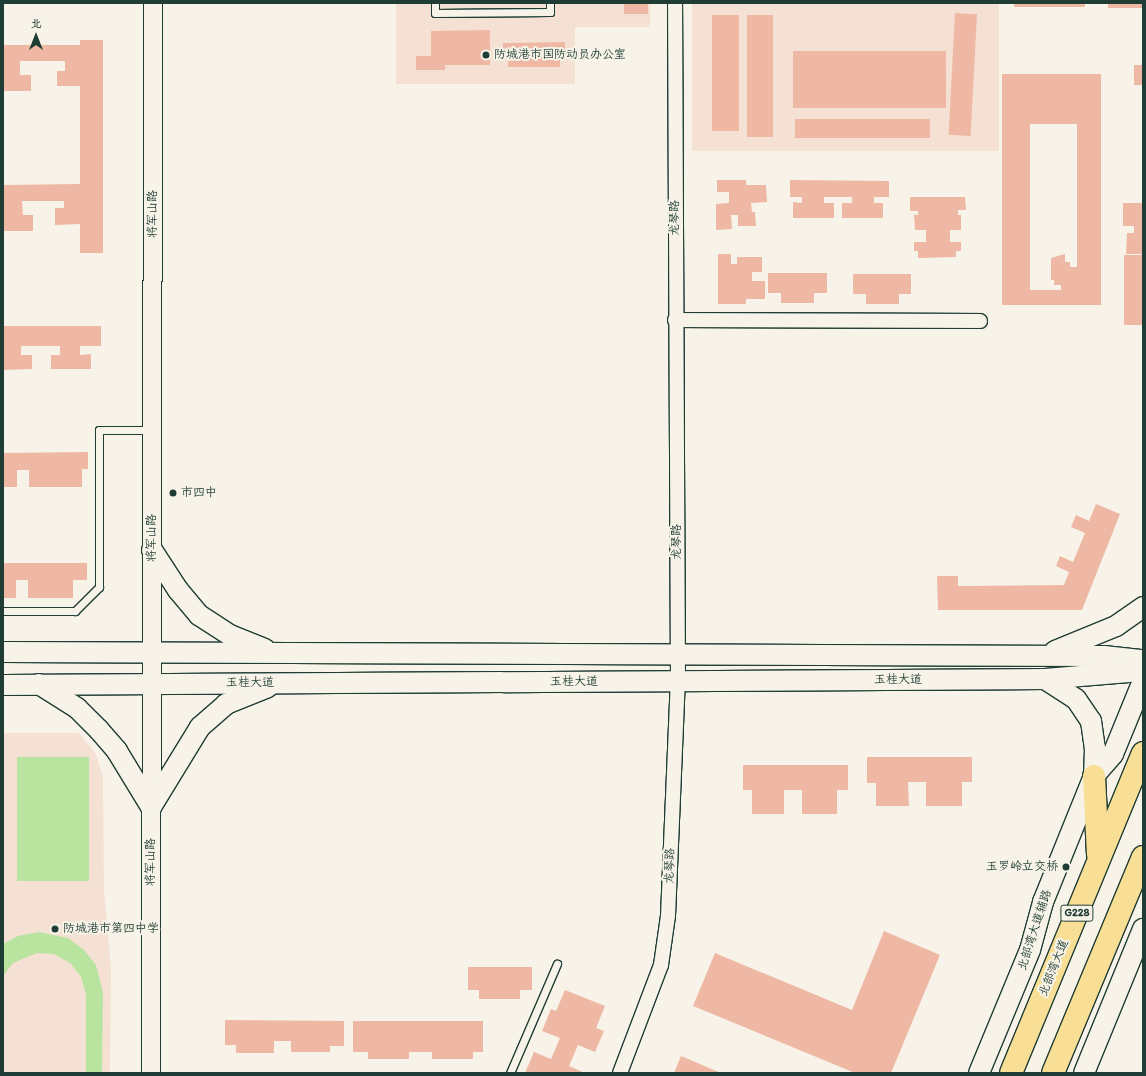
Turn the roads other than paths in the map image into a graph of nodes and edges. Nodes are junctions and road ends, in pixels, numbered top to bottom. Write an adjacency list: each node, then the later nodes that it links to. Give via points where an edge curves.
1 (153, 3): 7 (street, 将军山路)
2 (434, 3): 3 (lane, via 435,13 550,12)
3 (550, 3)
4 (674, 3): 5 (street, 龙琴路)
5 (675, 320): 6 (street); 14 (street, 龙琴路)
6 (980, 321)
7 (152, 430): 8 (street, 将军山路); 10 (lane, via 99,430 99,587 75,611)
8 (152, 550): 12 (street, 将军山路); 13 (main road, via 178,590 200,615 230,635)
9 (1143, 607): 15 (main road, via 1116,626)
10 (3, 611)
11 (3, 652): 12 (main road, 玉桂大道)
12 (152, 653): 13 (main road, 玉桂大道); 24 (street, 将军山路)
13 (275, 653): 14 (main road, 玉桂大道)
14 (678, 654): 15 (main road, 玉桂大道); 19 (street, 龙琴路)
15 (1046, 655): 16 (main road, 玉桂大道); 18 (main road)
16 (1143, 660)
17 (1143, 666): 18 (main road, 玉桂大道, via 1129,672)
18 (1045, 679): 19 (main road, 玉桂大道); 26 (main road, via 1076,699 1091,721 1095,748)
19 (678, 681): 21 (main road, 玉桂大道); 34 (street, 龙琴路, via 668,916 661,965)
20 (1143, 681): 26 (main road, 北部湾大道辅路, via 1113,754)
21 (277, 683): 24 (main road, 玉桂大道); 27 (main road, via 226,704 200,727)
22 (3, 684): 23 (main road, 玉桂大道)
23 (39, 684): 24 (main road, 玉桂大道); 27 (main road, via 77,708 99,730 117,751)
24 (152, 684): 27 (street, 将军山路)
25 (1143, 753): 29 (highway, 北部湾大道 / G228)
26 (1094, 776): 29 (highway); 35 (main road, 北部湾大道辅路, via 1043,902 1030,950)
27 (151, 807): 32 (street, 将军山路)
28 (1143, 857): 37 (highway)
29 (1099, 860): 36 (highway, 北部湾大道 / G228)
30 (1143, 929): 38 (main road)
31 (557, 964): 33 (lane)
32 (151, 1073)
33 (510, 1073)
34 (620, 1073)
35 (979, 1073)
36 (1011, 1073)
37 (1053, 1073)
38 (1084, 1073)

